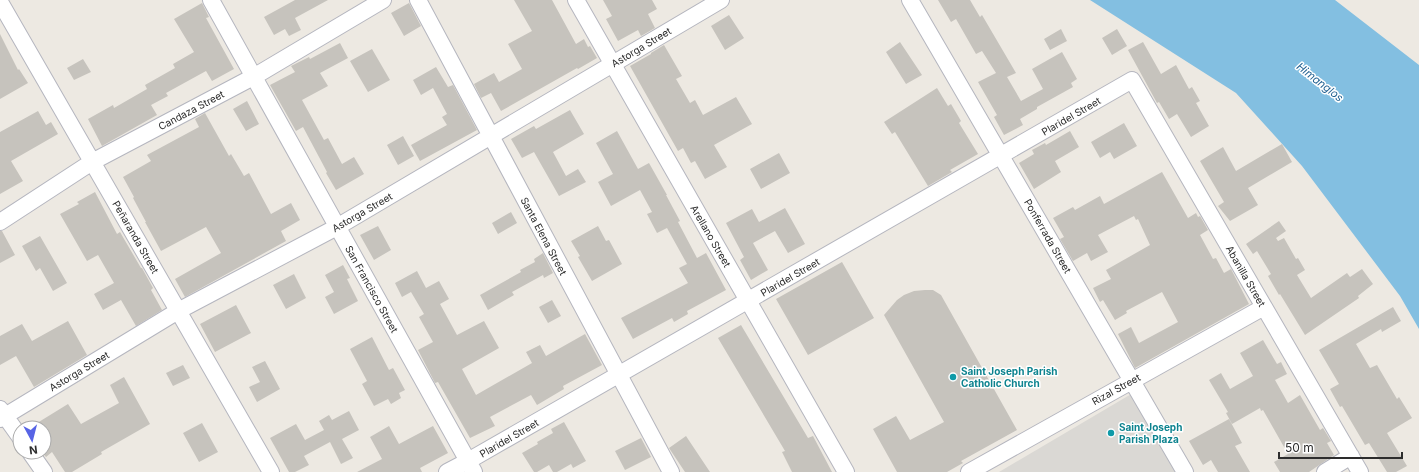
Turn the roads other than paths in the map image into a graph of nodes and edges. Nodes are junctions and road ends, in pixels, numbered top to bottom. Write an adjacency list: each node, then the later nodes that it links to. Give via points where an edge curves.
1 (211, 0): 9 (street, San Francisco Street)
2 (383, 0): 9 (street, Candaza Street)
3 (418, 0): 11 (street, Santa Elena Street)
4 (576, 0): 8 (street, Arellano Street)
5 (720, 0): 8 (street, Astorga Street)
6 (910, 0): 12 (street, Ponferrada Street)
7 (0, 2): 13 (street, Peñaranda Street)
8 (613, 64): 11 (street, Astorga Street); 16 (street, Arellano Street)
9 (255, 76): 13 (street, Candaza Street); 15 (street, San Francisco Street)
10 (1132, 80): 12 (street, Plaridel Street); 17 (street, Abanilla Street)
11 (491, 136): 15 (street, Astorga Street); 19 (street, Santa Elena Street)
12 (1001, 156): 16 (street, Plaridel Street); 20 (street, Ponferrada Street)
13 (92, 162): 14 (street, Candaza Street); 18 (street, Peñaranda Street)
14 (0, 222)
15 (337, 227): 18 (street, Astorga Street); 25 (street, San Francisco Street)
16 (748, 301): 19 (street, Plaridel Street); 30 (street, Arellano Street)
17 (1264, 307): 20 (street, Rizal Street); 23 (street, Abanilla Street)
18 (178, 311): 21 (street, Astorga Street); 27 (street, Peñaranda Street)
19 (619, 375): 25 (street, Plaridel Street); 29 (street, Santa Elena Street)
20 (1132, 380): 31 (street, Rizal Street); 32 (street, Ponferrada Street)
21 (2, 415): 22 (street)
22 (12, 427)
23 (1351, 456): 33 (street); 34 (street, Abanilla Street)
24 (36, 460): 26 (street)
25 (471, 467): 28 (street, Plaridel Street)
26 (44, 472)
27 (271, 472)
28 (447, 472)
29 (671, 472)
30 (846, 472)
31 (969, 472)
32 (1185, 472)
33 (1325, 472)
34 (1360, 472)

